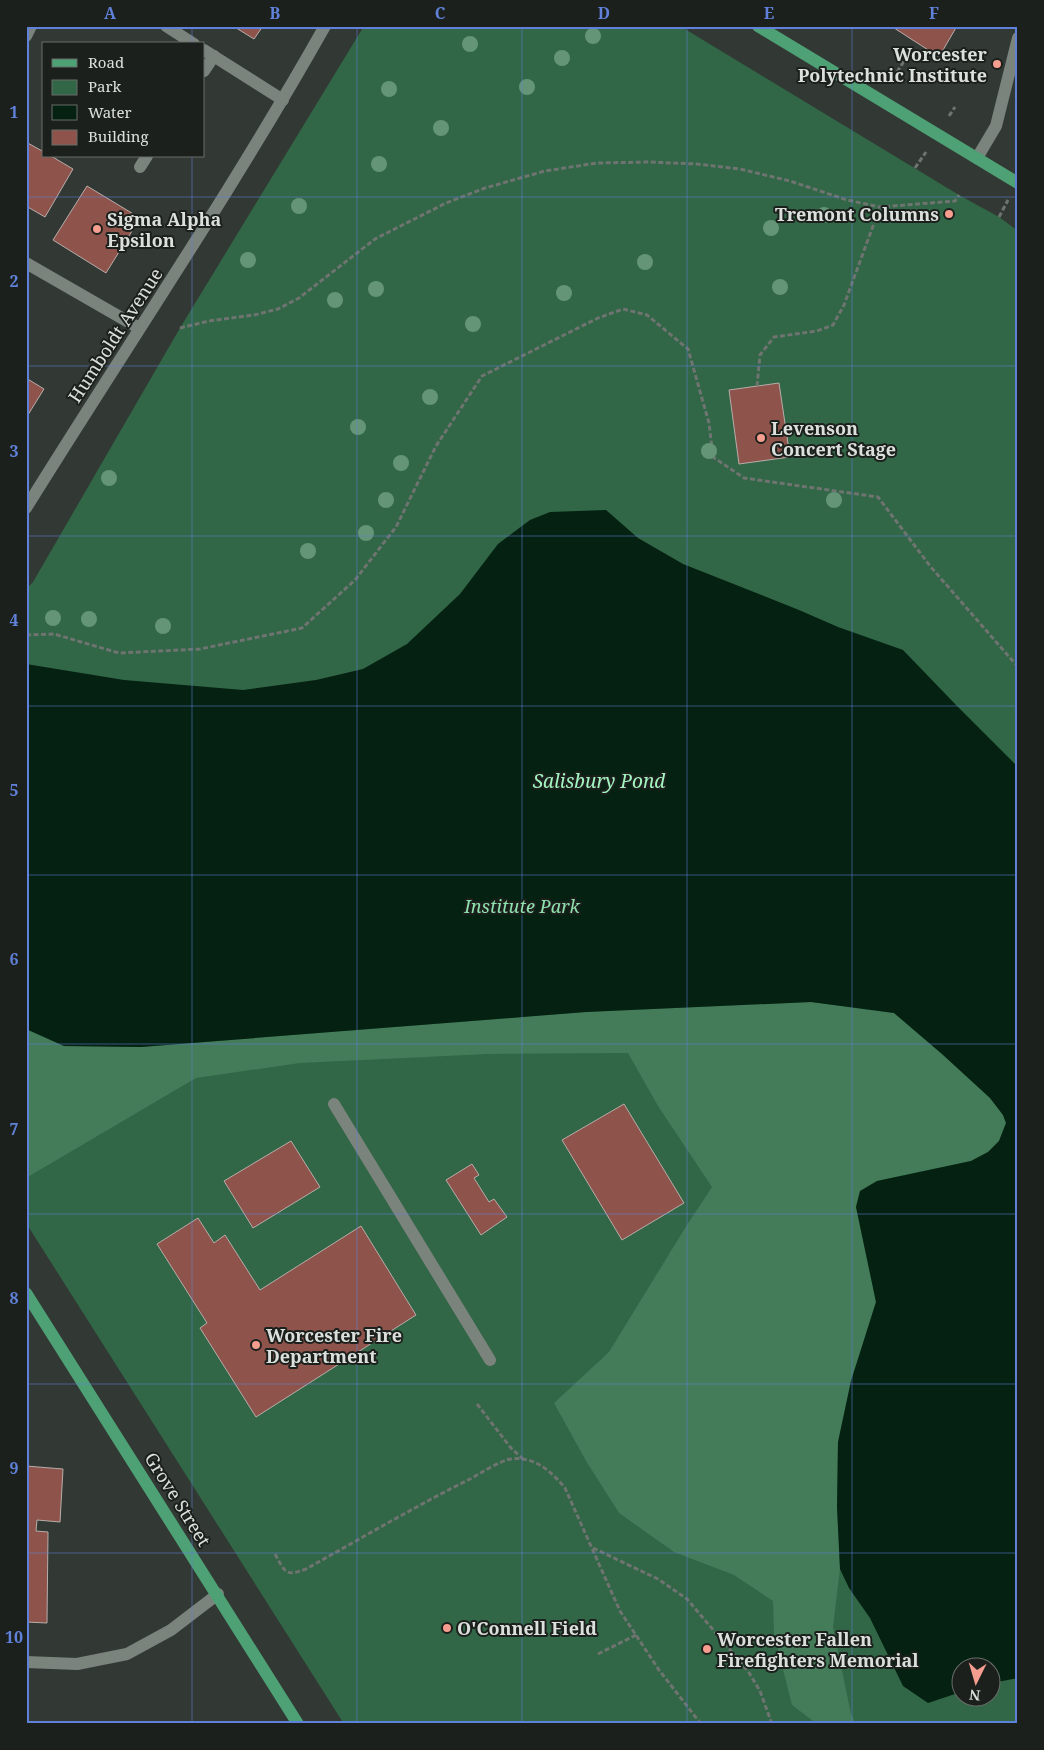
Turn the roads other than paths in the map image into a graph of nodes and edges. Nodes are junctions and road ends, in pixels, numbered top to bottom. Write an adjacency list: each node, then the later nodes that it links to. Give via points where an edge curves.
1 (31, 26): 5 (street)
2 (166, 26): 7 (street)
3 (325, 26): 10 (street, Humboldt Avenue)
4 (758, 26): 11 (main road)
5 (26, 36)
6 (1018, 38): 11 (street, via 996,126)
7 (191, 42)
8 (209, 53): 9 (street); 10 (street)
9 (205, 67)
10 (283, 100): 14 (street, Humboldt Avenue)
11 (977, 158): 12 (main road)
12 (1018, 183)
13 (26, 263): 14 (street)
14 (140, 328): 15 (street, Humboldt Avenue)
15 (26, 508)
16 (334, 1104): 18 (street)
17 (26, 1293): 19 (main road, Grove Street)
18 (490, 1360)
19 (218, 1594): 20 (street, via 171,1630 127,1654 77,1664); 21 (main road, Grove Street)
20 (26, 1662)
21 (298, 1724)

